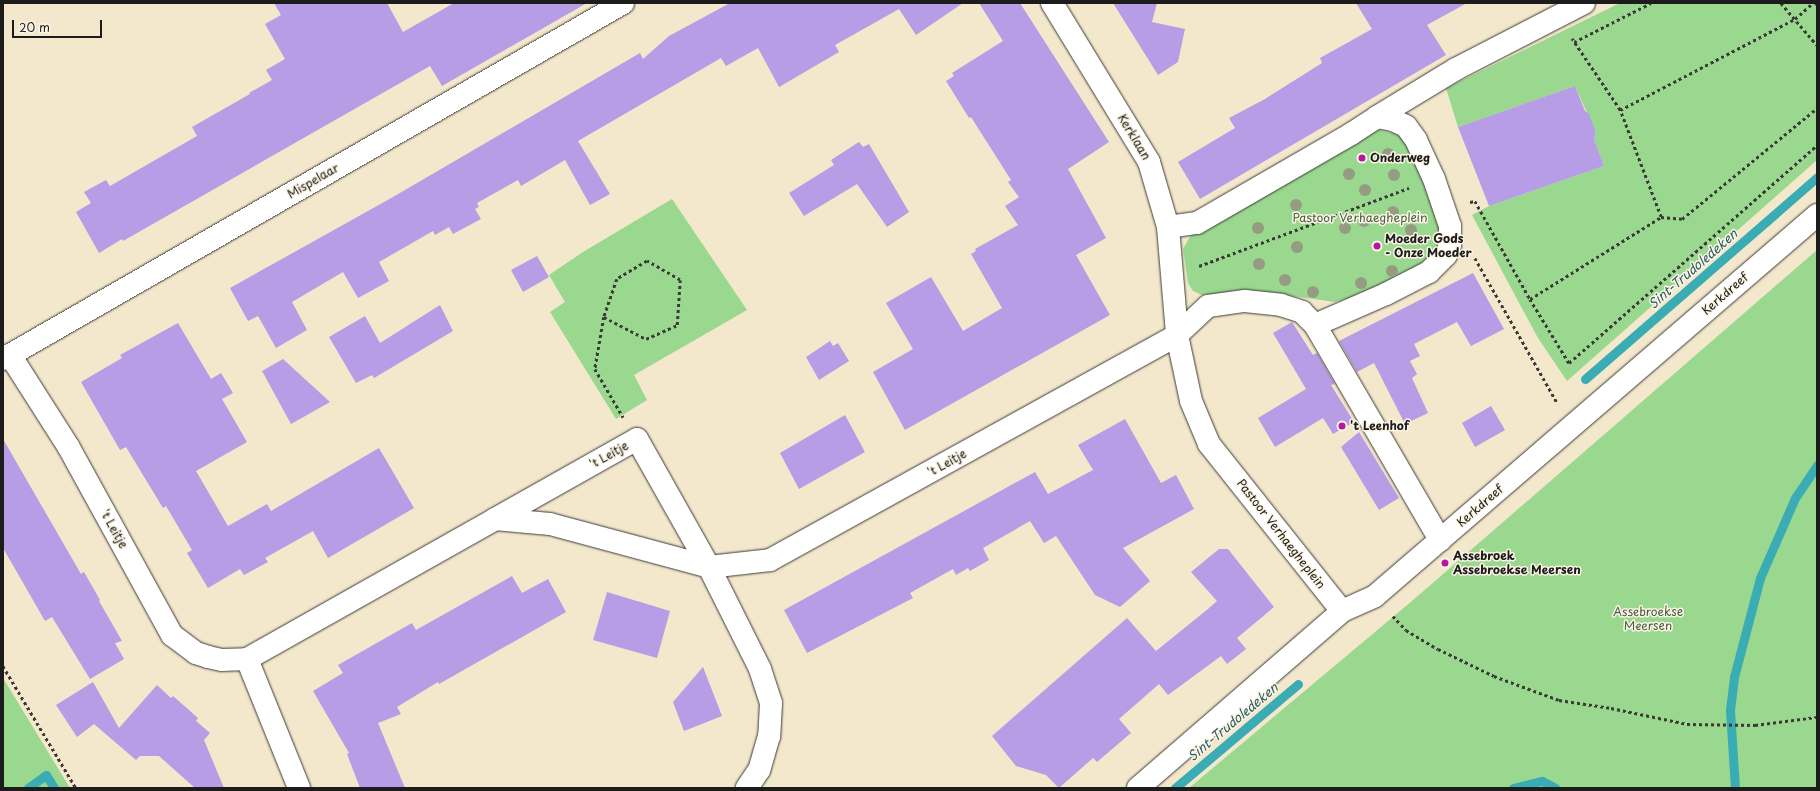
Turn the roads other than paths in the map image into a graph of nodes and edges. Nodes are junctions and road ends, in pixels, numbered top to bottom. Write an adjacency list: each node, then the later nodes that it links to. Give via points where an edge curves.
1 (623, 3): 9 (street, Mispelaar)
2 (1052, 3): 6 (street, Kerklaan, via 1149,162)
3 (1584, 3): 4 (street, via 1456,69)
4 (1377, 117): 6 (street, via 1197,223); 7 (street, via 1406,126 1416,140 1434,179 1450,226 1450,245 1446,255 1429,272 1386,294)
5 (1817, 215): 11 (street, Kerkdreef)
6 (1168, 227): 8 (street, Kerklaan)
7 (1315, 324): 8 (street, via 1302,312 1281,305 1245,301 1208,306); 11 (street)
8 (1177, 335): 12 (street, 't Leitje, via 770,560); 13 (street, Pastoor Verhaegheplein, via 1191,401 1210,444)
9 (7, 357): 14 (street, 't Leitje, via 68,446 172,635 196,653 208,658)
10 (495, 520): 12 (street, 't Leitje, via 550,524); 12 (street, 't Leitje, via 637,439); 14 (street, 't Leitje)
11 (1440, 540): 13 (street, Kerkdreef, via 1375,596)
12 (709, 567): 16 (street, 't Leitje, via 760,669 771,703 769,736 759,770)
13 (1342, 611): 17 (street, Kerkdreef)
14 (247, 659): 15 (street)
15 (299, 788)
16 (747, 788)
17 (1138, 788)

